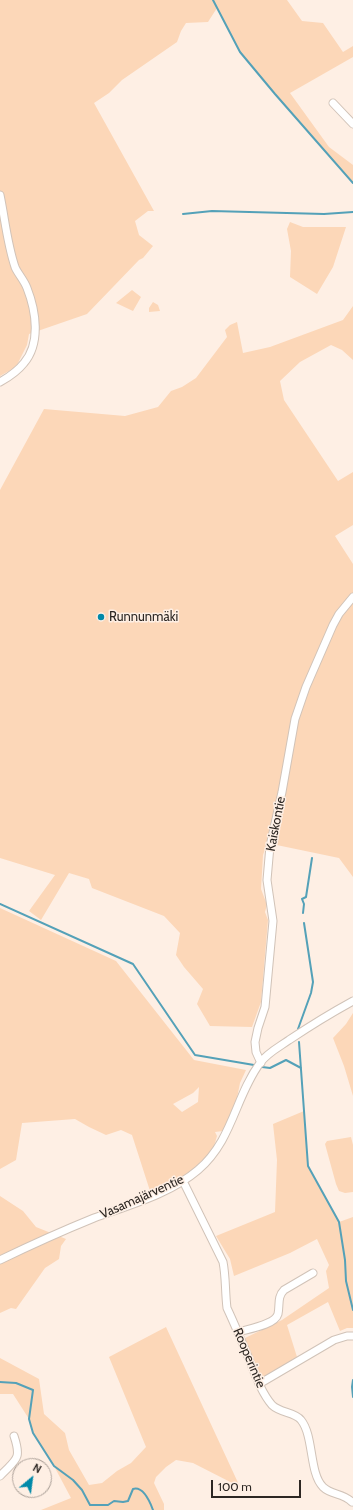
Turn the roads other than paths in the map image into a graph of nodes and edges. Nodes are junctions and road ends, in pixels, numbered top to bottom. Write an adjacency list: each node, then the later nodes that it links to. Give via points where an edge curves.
1 (333, 102): 2 (street)
2 (353, 124)
3 (0, 195): 4 (street, via 10,248 16,268 27,288 36,329 27,359 16,372)
4 (0, 382)
5 (353, 597): 7 (street, Kaiskontie, via 333,626 294,719 269,853 267,880 273,921 265,1007 255,1042)
6 (353, 1001): 7 (street, Vasamajärventie, via 313,1024 270,1053)
7 (260, 1063): 8 (street, Vasamajärventie, via 226,1135 211,1157)
8 (184, 1181): 9 (street, Vasamajärventie); 11 (street, Rooperintie, via 223,1262 228,1308)
9 (0, 1260)
10 (313, 1273): 11 (street, via 281,1293 278,1314 272,1322)
11 (238, 1332): 13 (street, Rooperintie)
12 (353, 1336): 13 (street, via 334,1340)
13 (259, 1384): 16 (street, Rooperintie, via 276,1409 301,1419 305,1426 317,1478 322,1487)
14 (14, 1436): 15 (street, via 18,1457)
15 (0, 1476)
16 (352, 1502)

